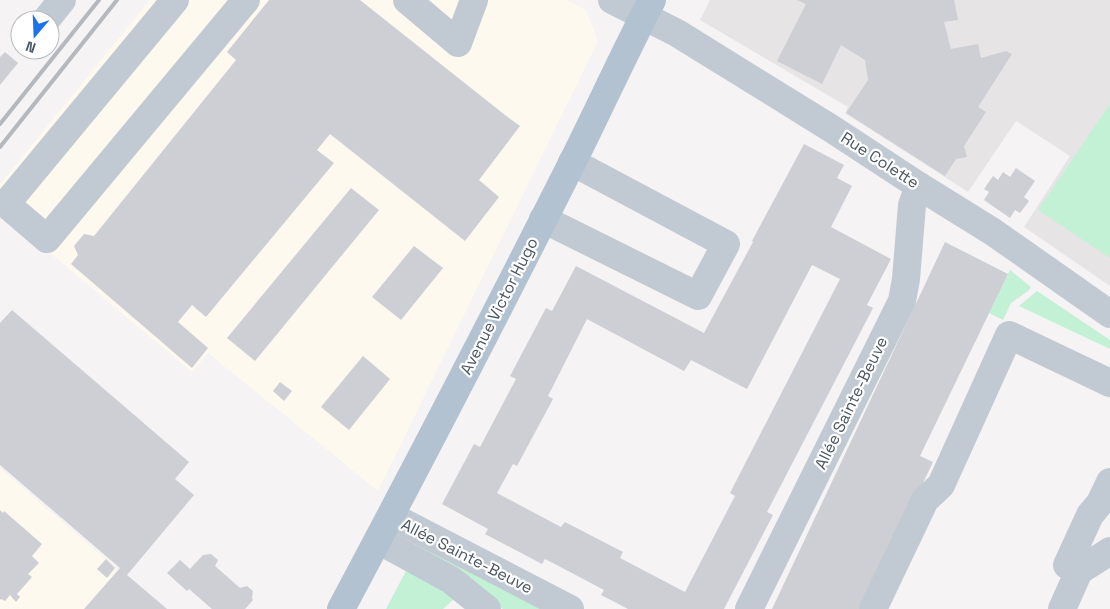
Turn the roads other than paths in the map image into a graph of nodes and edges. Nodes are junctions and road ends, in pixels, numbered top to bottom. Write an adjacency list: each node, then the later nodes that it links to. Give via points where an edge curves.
1 (62, 0): 8 (street)
2 (175, 0): 3 (street, via 6,204 47,239)
3 (246, 0)
4 (407, 0): 5 (street, via 458,43)
5 (474, 0)
6 (612, 0): 7 (street, Rue Colette)
7 (648, 8): 9 (main road, Avenue Victor Hugo); 10 (street, Rue Colette, via 677,33)
8 (54, 10)
9 (572, 162): 11 (main road, Avenue Victor Hugo); 11 (street, via 726,244 698,296)
10 (919, 186): 12 (street, Rue Colette, via 993,232); 22 (street, Allée Sainte-Beuve, via 912,205 902,300)
11 (543, 219): 15 (main road, Avenue Victor Hugo)
12 (1110, 314)
13 (1110, 382): 23 (street, via 1009,335 941,485 925,500)
14 (1107, 501): 18 (street, via 1090,515 1067,565)
15 (391, 516): 16 (main road, Avenue Victor Hugo); 21 (street, Allée Sainte-Beuve)
16 (378, 540): 19 (main road, Avenue Victor Hugo); 20 (street, via 451,580)
17 (1110, 551): 18 (street)
18 (1079, 571): 24 (street)
19 (341, 609)
20 (487, 609)
21 (570, 609)
22 (749, 609)
23 (873, 609)
24 (1062, 609)

